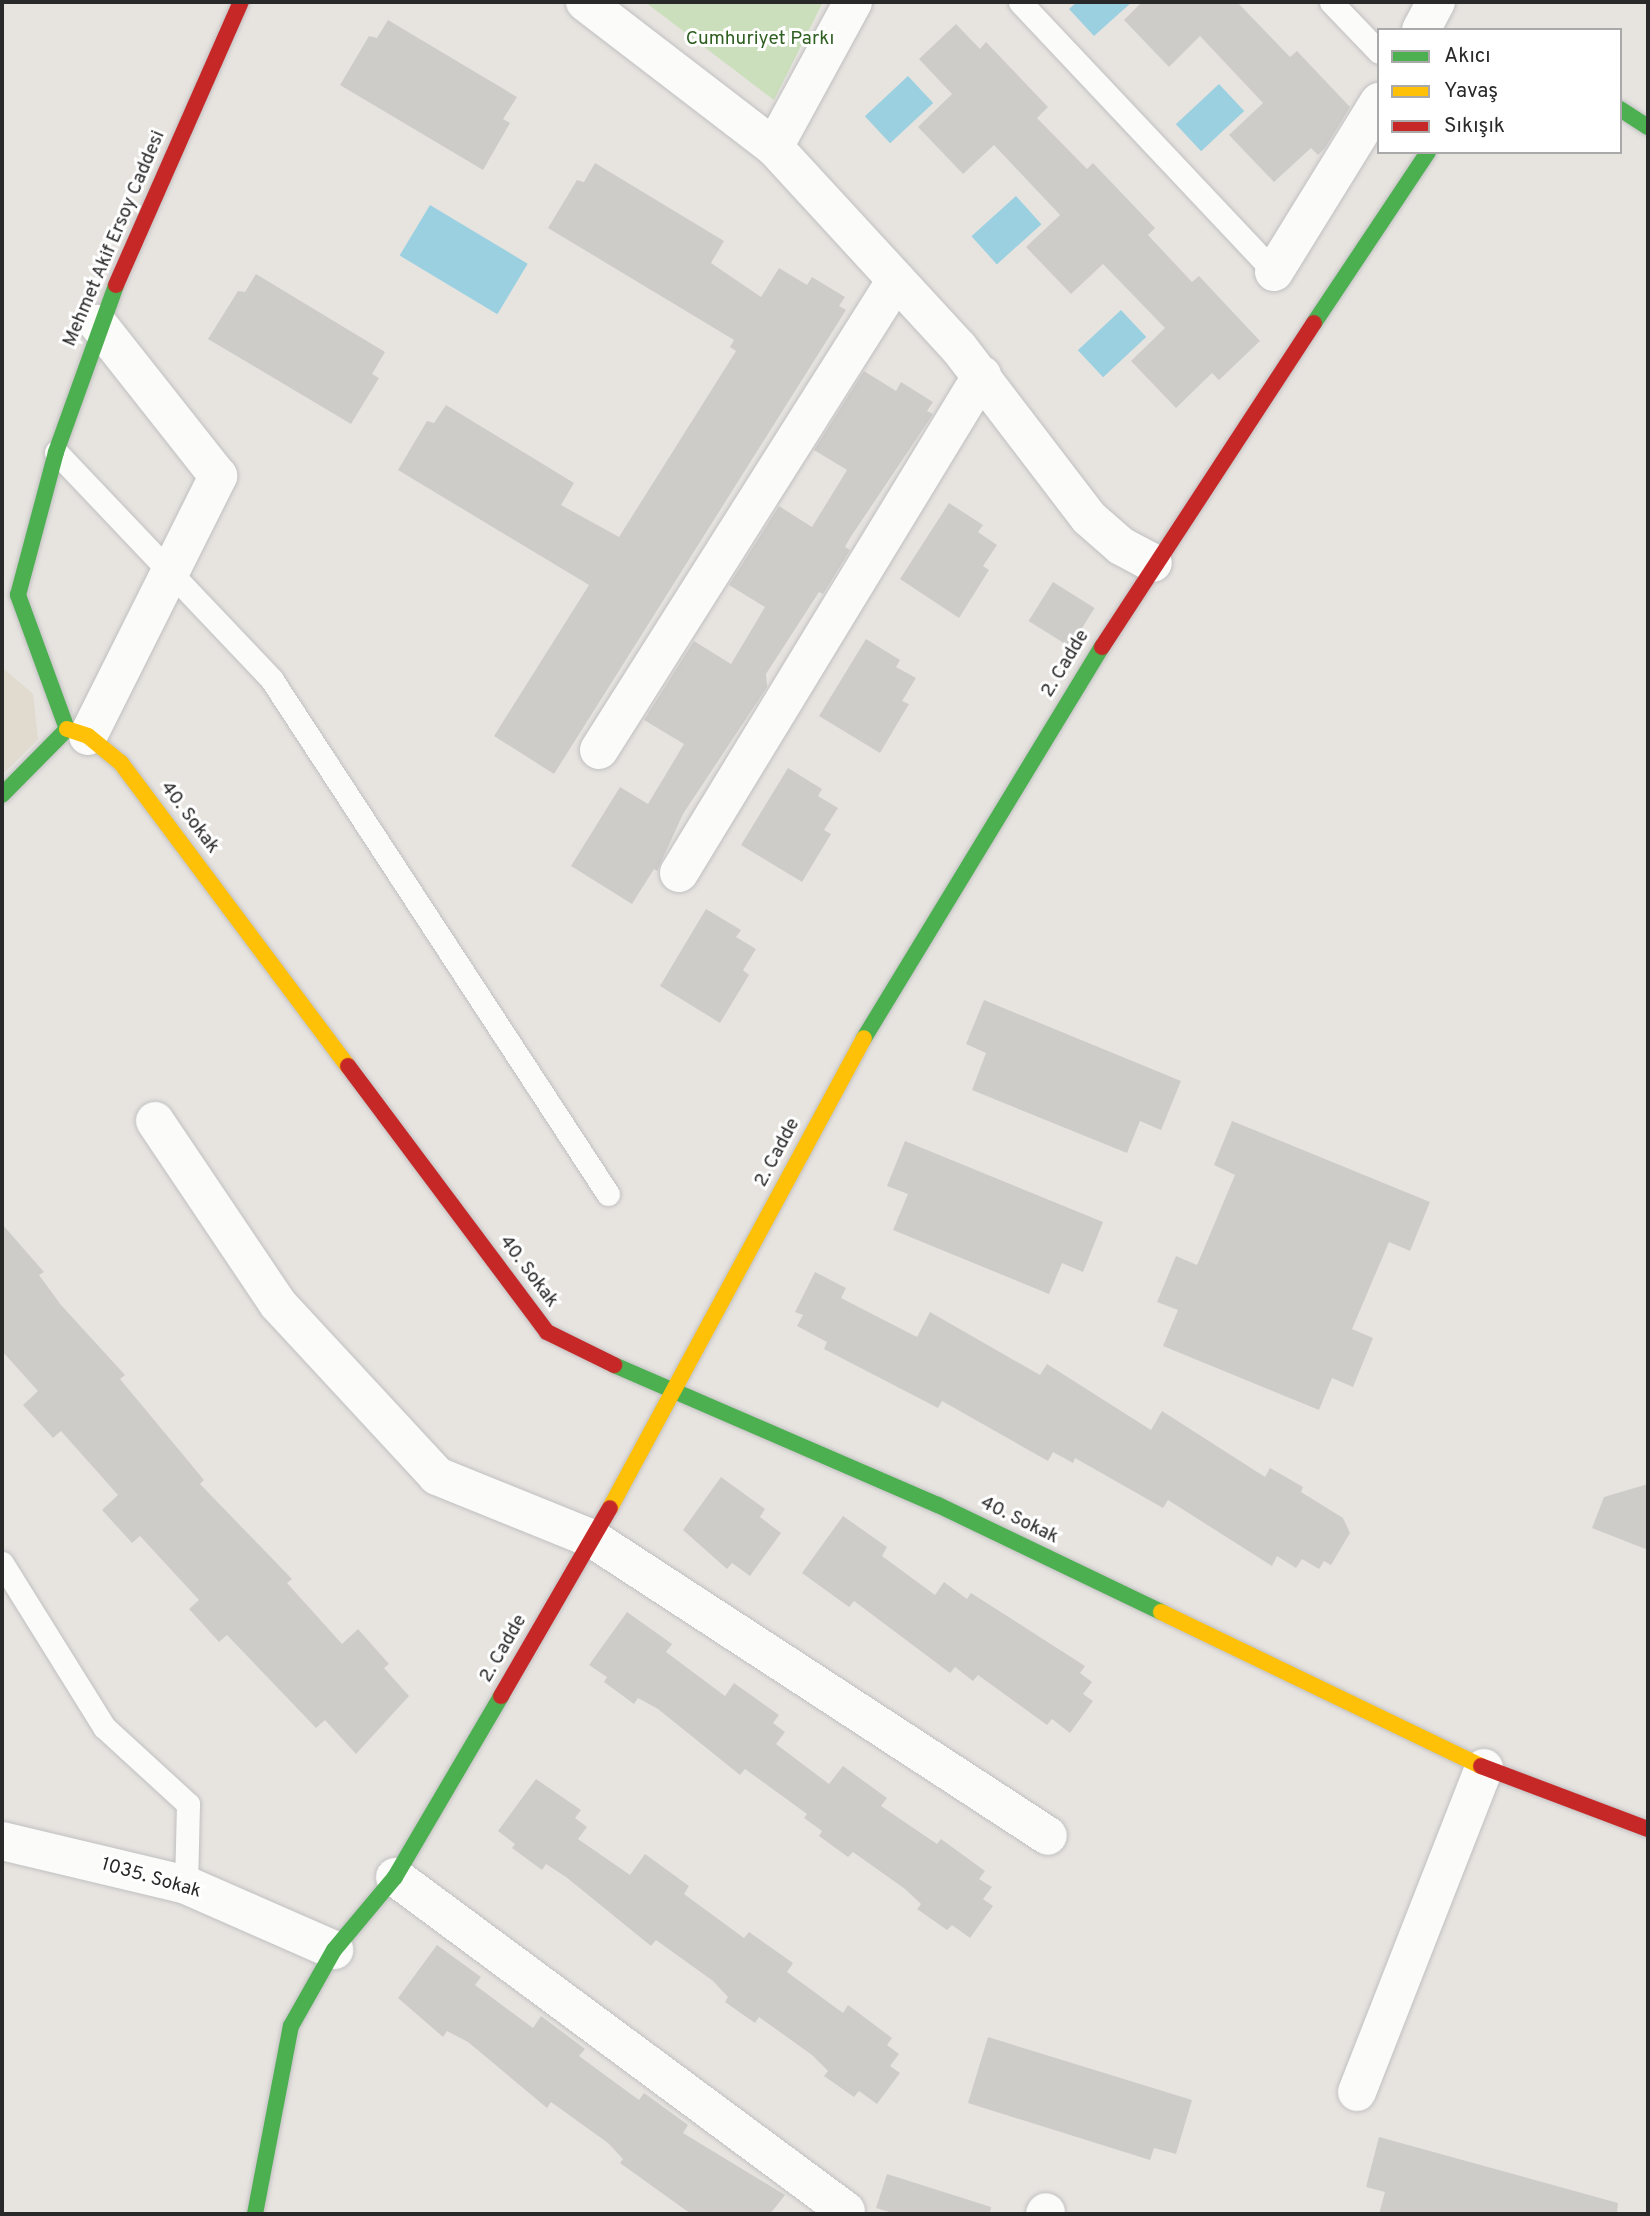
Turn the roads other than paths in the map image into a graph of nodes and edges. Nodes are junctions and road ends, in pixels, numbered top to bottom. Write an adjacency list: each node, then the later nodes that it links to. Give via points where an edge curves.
1 (241, 2): 16 (street, Mehmet Akif Ersoy Caddesi)
2 (585, 2): 12 (street)
3 (853, 2): 12 (street)
4 (1020, 2): 14 (lane)
5 (1331, 2): 8 (lane)
6 (1436, 2): 7 (street)
7 (1422, 28)
8 (1377, 50)
9 (1377, 105): 14 (street)
10 (1622, 110): 11 (street)
11 (1648, 127)
12 (774, 147): 15 (street)
13 (1427, 154): 19 (street, 2. Cadde)
14 (1274, 272)
15 (896, 280): 17 (street); 23 (street)
16 (98, 324): 18 (street, Mehmet Akif Ersoy Caddesi); 20 (street, via 218,476)
17 (982, 375): 19 (street, via 1089,518 1121,546); 25 (street)
18 (56, 452): 20 (lane); 21 (street, Mehmet Akif Ersoy Caddesi)
19 (1153, 563): 28 (street, 2. Cadde, via 872,1023)
20 (170, 572): 22 (street); 27 (lane, via 272,680)
21 (10, 594): 22 (street, Mehmet Akif Ersoy Caddesi)
22 (78, 732): 24 (street); 28 (street, 40. Sokak, via 121,763 547,1332)
23 (599, 750)
24 (2, 795)
25 (679, 873)
26 (155, 1121): 29 (street, via 278,1304 437,1476)
27 (608, 1194)
28 (672, 1394): 29 (street, 2. Cadde); 31 (street, 40. Sokak, via 938,1505)
29 (593, 1539): 33 (street); 35 (street, 2. Cadde)
30 (2, 1563): 36 (lane, via 104,1727 188,1804)
31 (1484, 1768): 32 (street, 40. Sokak); 38 (street)
32 (1648, 1829)
33 (1048, 1836)
34 (2, 1841): 36 (street, 1035. Sokak)
35 (395, 1877): 37 (street, 2. Cadde); 39 (street)
36 (186, 1885): 37 (street, 1035. Sokak)
37 (334, 1950): 40 (street, 2. Cadde, via 291,2026)
38 (1357, 2092)
39 (846, 2211)
40 (256, 2214)

